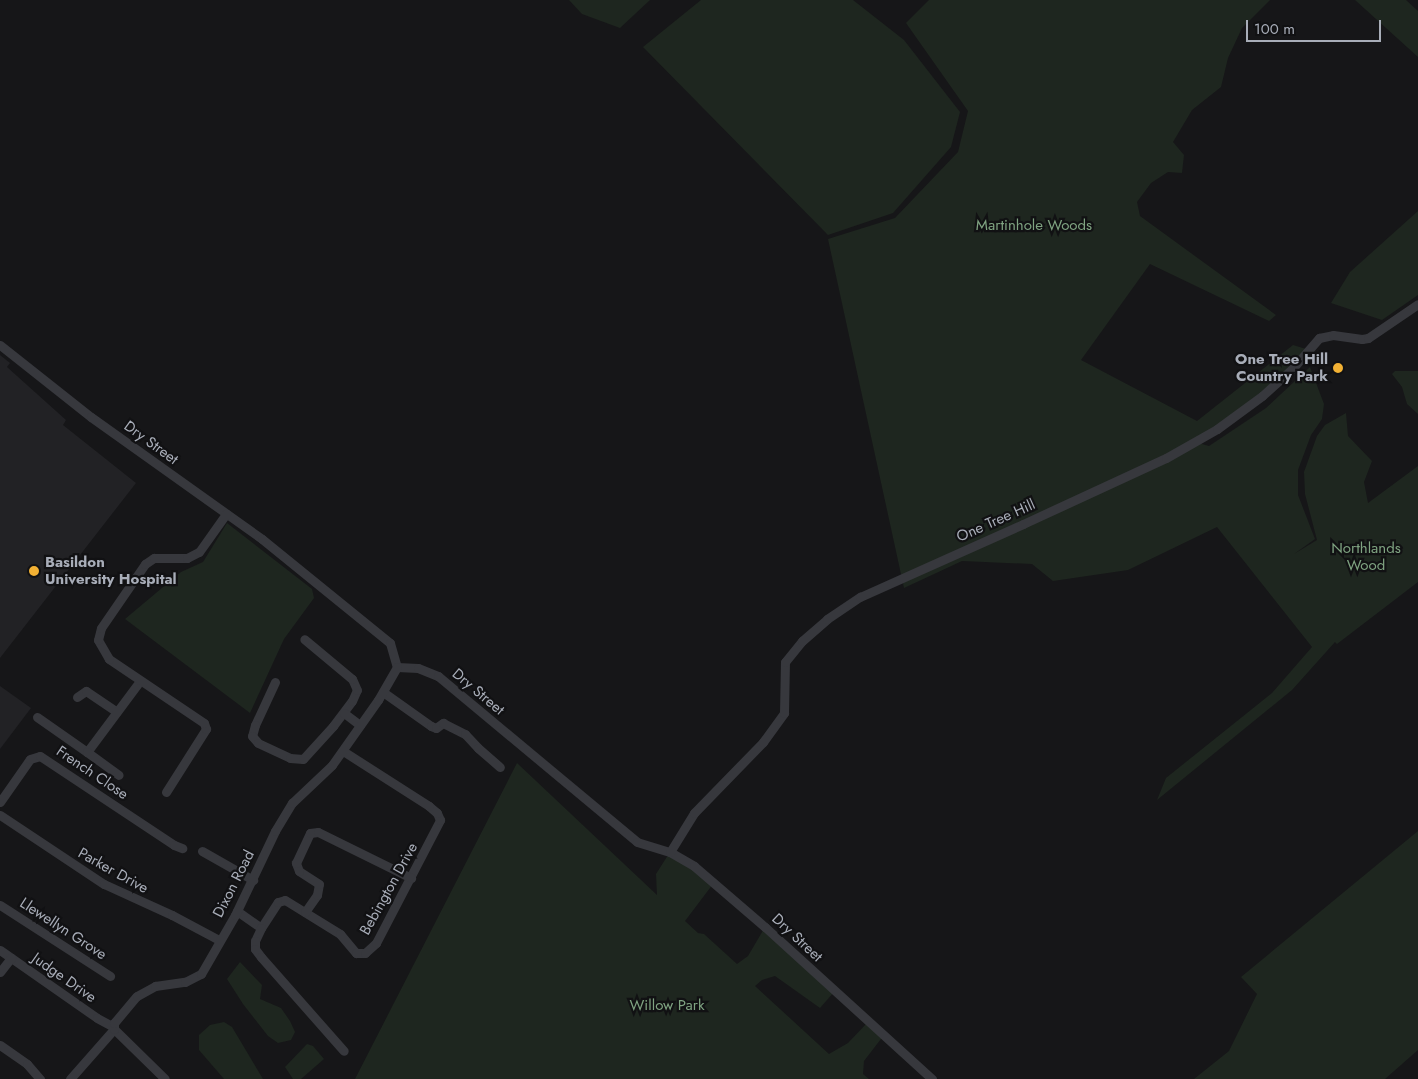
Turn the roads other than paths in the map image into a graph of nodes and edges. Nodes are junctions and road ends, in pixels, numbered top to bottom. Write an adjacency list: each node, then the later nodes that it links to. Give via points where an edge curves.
1 (1418, 304): 23 (street, One Tree Hill, via 1368,338 1333,335 1319,338 1294,368 1262,396 1217,429 1166,458 867,593 826,620 802,641 785,662 784,713 763,742 694,813)
2 (0, 345): 3 (street, Dry Street, via 91,417)
3 (226, 514): 5 (street, Dry Street, via 390,642); 6 (street, via 199,552 187,558 154,558 145,564 101,628 98,640 109,659)
4 (304, 639): 11 (street, via 355,682 356,694)
5 (397, 666): 8 (street, Dixon Road); 23 (street, Dry Street, via 418,668 438,676 637,842)
6 (140, 680): 10 (street); 18 (street, via 204,723 206,729)
7 (275, 682): 11 (street, via 252,736 258,743 290,758 303,759 309,754)
8 (383, 692): 13 (street, Dixon Road); 16 (street, via 431,726 436,728 443,723 465,734)
9 (77, 697): 10 (street, via 86,691)
10 (117, 712): 15 (street)
11 (344, 713): 13 (street)
12 (37, 716): 15 (street)
13 (360, 725): 14 (street, Dixon Road)
14 (342, 751): 24 (street, Bebington Drive, via 440,816 439,825); 25 (street, Dixon Road, via 292,803)
15 (87, 752): 17 (street)
16 (500, 767)
17 (119, 775)
18 (166, 792)
19 (0, 802): 21 (street, French Close, via 30,759 40,756)
20 (0, 815): 30 (street, Parker Drive, via 104,884)
21 (182, 848)
22 (202, 850): 25 (street)
23 (670, 852): 41 (street, Dry Street, via 694,866 765,926)
24 (410, 878): 28 (street, Bebington Drive, via 376,943 365,952 356,953 340,934); 28 (street, via 318,832 310,833 296,863 299,871 319,884 317,895)
25 (253, 880): 27 (street, Dixon Road)
26 (0, 905): 34 (street, Llewellyn Grove)
27 (237, 911): 29 (street); 30 (street, Dixon Road)
28 (305, 912): 29 (street, Bebington Drive, via 281,900)
29 (262, 928): 37 (street, Bebington Drive, via 255,941 261,957)
30 (219, 940): 35 (street, Dixon Road, via 200,974 185,982 144,990 129,1003)
31 (0, 950): 32 (street, Judge Drive)
32 (11, 958): 33 (street); 35 (street, Judge Drive)
33 (0, 972)
34 (110, 976)
35 (114, 1028): 39 (street, Dixon Road); 40 (street, Judge Drive)
36 (0, 1045): 38 (street, via 27,1064)
37 (344, 1051)
38 (40, 1079)
39 (70, 1079)
40 (165, 1079)
41 (932, 1079)

